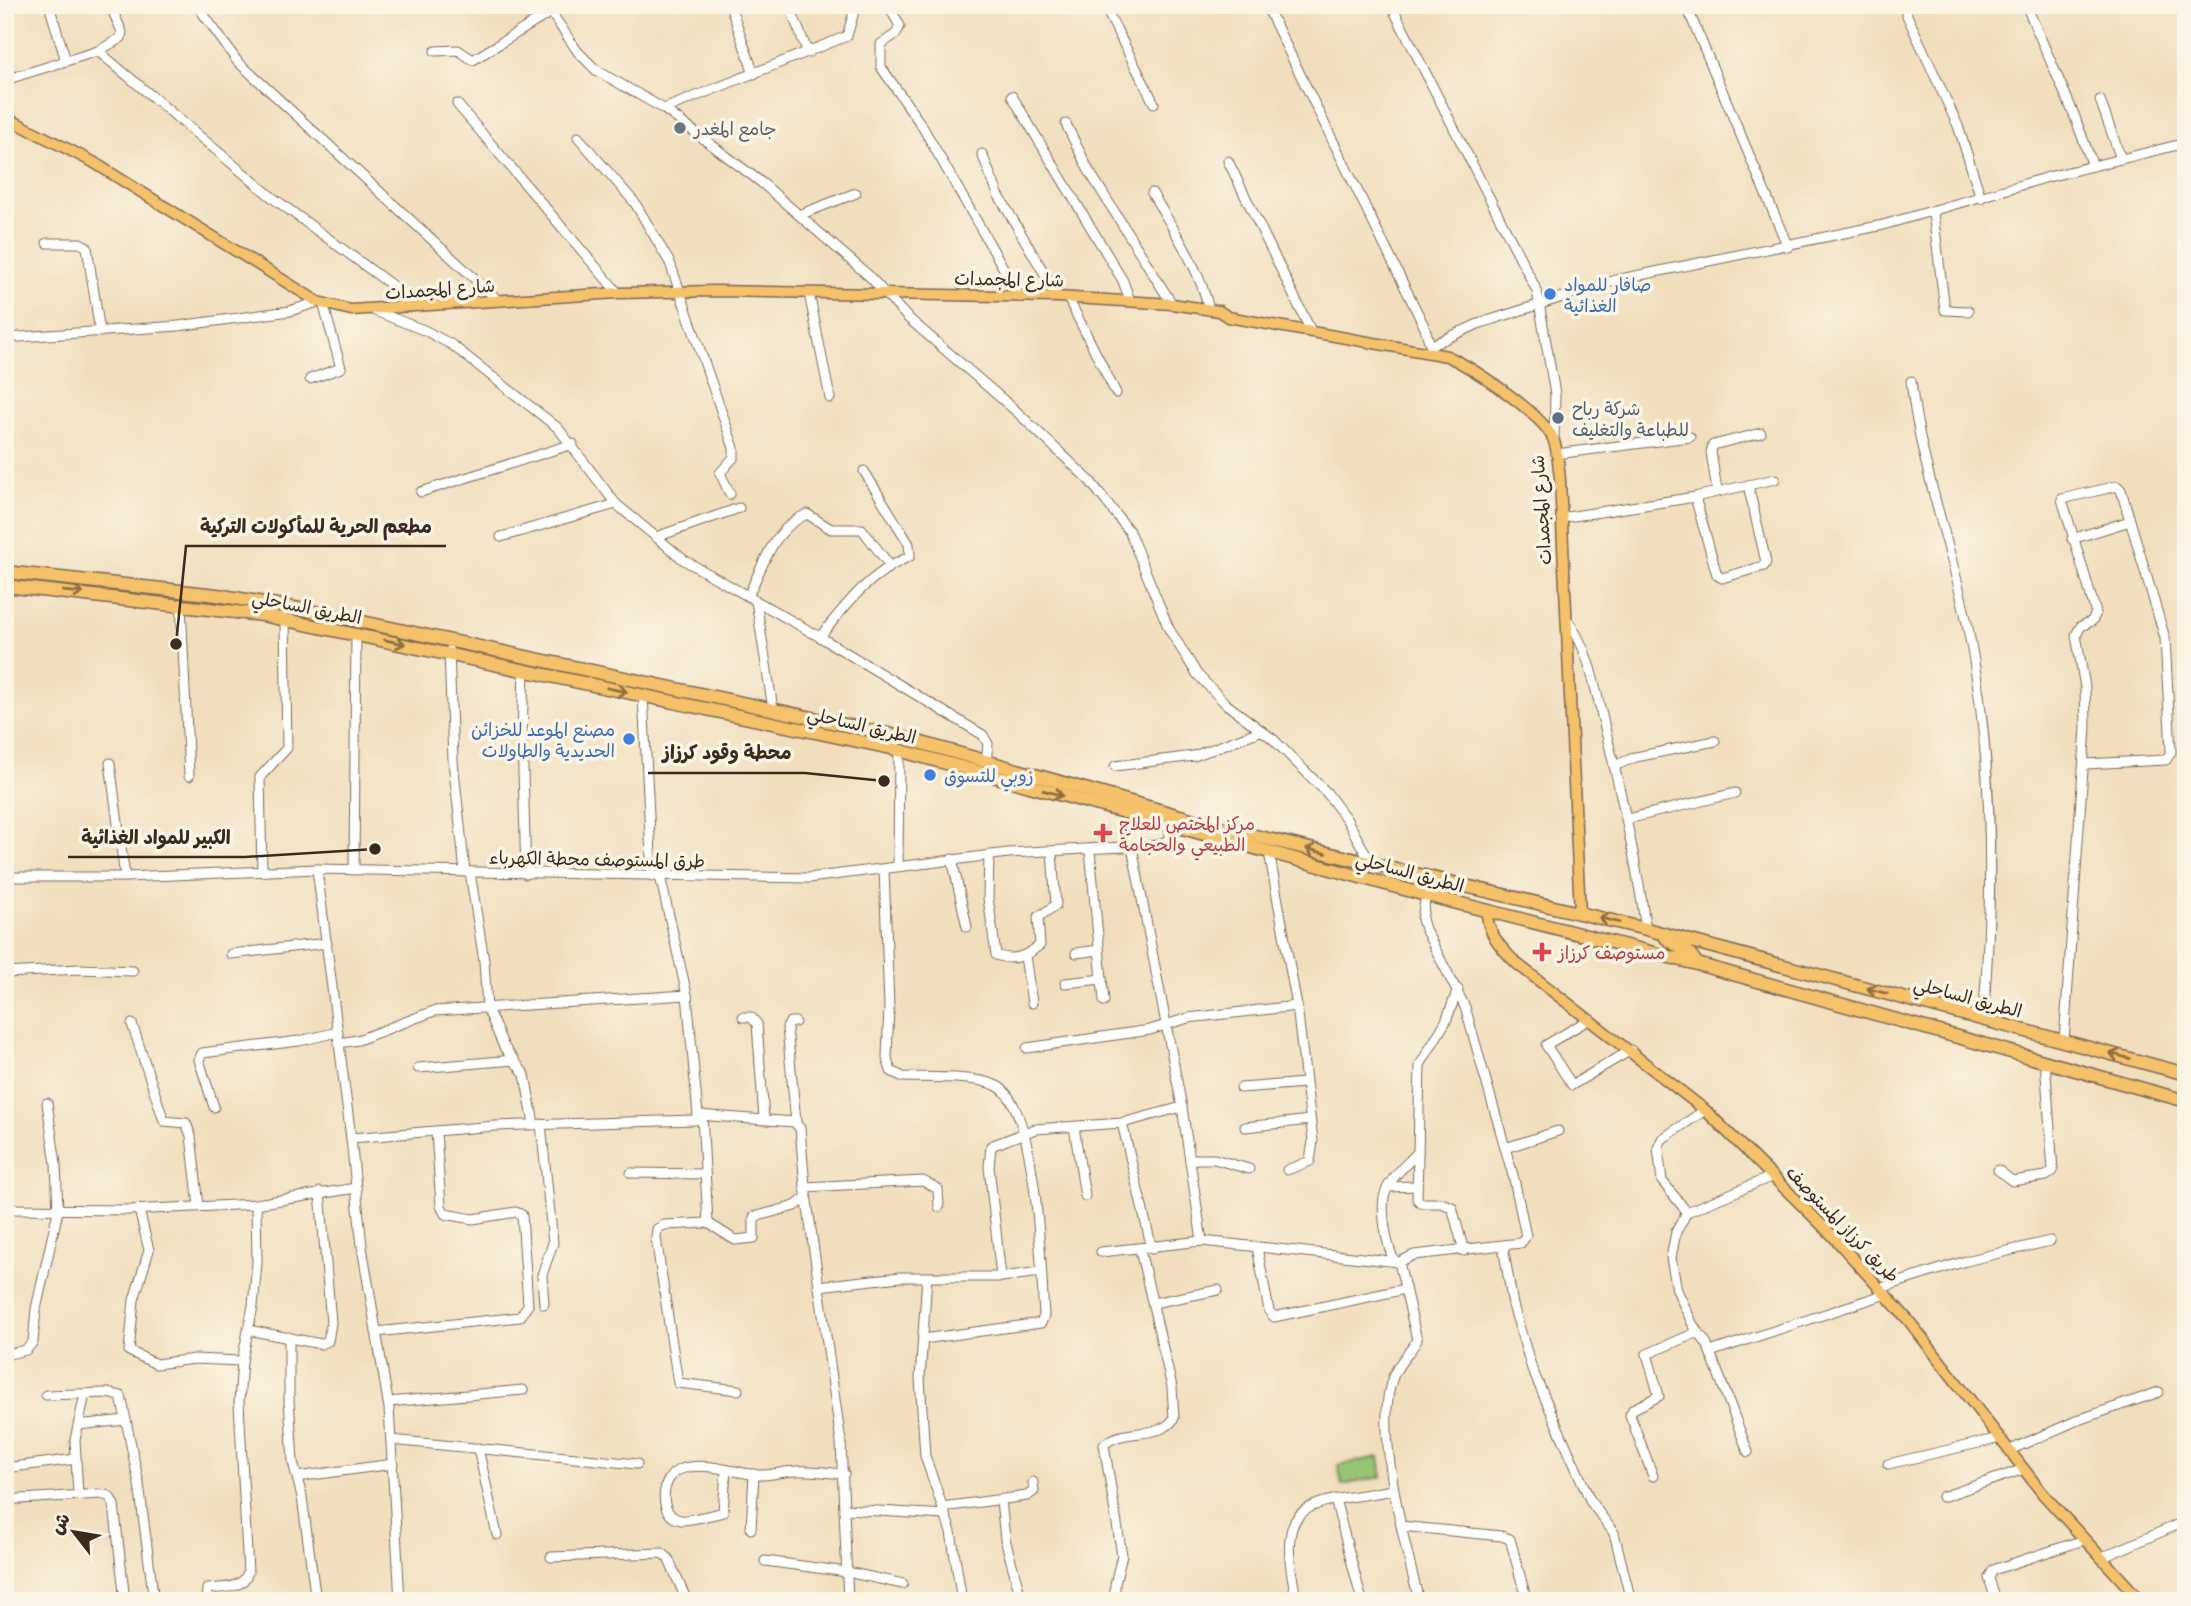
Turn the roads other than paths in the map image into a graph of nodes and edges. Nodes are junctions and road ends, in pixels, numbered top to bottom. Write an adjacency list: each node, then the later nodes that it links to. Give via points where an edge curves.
1 (49, 5): 18 (street)
2 (110, 5): 15 (street, via 122,35)
3 (197, 5): 49 (street, via 237,61)
4 (730, 5): 19 (street)
5 (789, 5): 17 (street)
6 (856, 5): 17 (street, via 847,36)
7 (888, 5): 45 (street, via 900,26 881,44 881,66 922,126)
8 (1104, 5): 23 (street)
9 (1266, 5): 59 (street)
10 (1391, 5): 51 (street, via 1532,277)
11 (1686, 5): 40 (street)
12 (2026, 5): 33 (street)
13 (548, 9): 16 (street, via 473,60 458,50); 25 (street, via 596,70)
14 (1906, 13): 36 (street, via 1958,126)
15 (98, 51): 18 (street); 52 (street, via 273,198)
16 (435, 51)
17 (808, 53): 19 (street)
18 (65, 61): 20 (street)
19 (754, 74): 25 (street)
20 (5, 80)
21 (1012, 96): 47 (street, via 1123,281)
22 (2100, 100): 31 (street)
23 (1154, 103)
24 (457, 104): 42 (street)
25 (664, 109): 38 (street)
26 (5, 117): 48 (main road, شارع المجمدات, via 93,162)
27 (1066, 124): 50 (street, via 1089,171)
28 (578, 137): 41 (street, via 635,203)
29 (2186, 143): 31 (street)
30 (982, 154): 46 (street, via 998,194)
31 (2121, 159): 33 (street)
32 (1228, 161): 56 (street)
33 (2093, 166): 36 (street)
34 (856, 193): 38 (street)
35 (1152, 193): 53 (street, via 1183,247)
36 (1981, 198): 37 (street)
37 (1933, 213): 40 (street); 55 (street, via 1945,309)
38 (799, 215): 44 (street)
39 (47, 243): 57 (street, via 87,247)
40 (1788, 247): 51 (street, via 1616,280)
41 (681, 291): 42 (main road, شارع المجمدات); 43 (main road, شارع المجمدات); 74 (street, via 734,448 734,457 720,473)
42 (618, 293): 49 (main road, شارع المجمدات)
43 (809, 293): 44 (main road, شارع المجمدات); 63 (street)
44 (886, 295): 45 (main road, شارع المجمدات); 96 (street, via 1109,502 1129,531 1169,629 1191,664 1226,704)
45 (1020, 297): 46 (main road, شارع المجمدات)
46 (1063, 297): 47 (main road, شارع المجمدات); 62 (street)
47 (1130, 301): 50 (main road, شارع المجمدات)
48 (320, 302): 54 (main road, شارع المجمدات); 57 (street, via 290,311); 60 (street, via 341,368)
49 (499, 302): 52 (main road, شارع المجمدات)
50 (1172, 304): 53 (main road, شارع المجمدات)
51 (1541, 305): 59 (street, via 1478,324); 66 (street, via 1555,394)
52 (421, 307): 54 (main road, شارع المجمدات)
53 (1209, 310): 56 (main road, شارع المجمدات)
54 (375, 311): 67 (street, via 452,345)
55 (1968, 311)
56 (1311, 331): 59 (main road, شارع المجمدات)
57 (100, 332): 58 (street)
58 (5, 338)
59 (1430, 349): 66 (main road, شارع المجمدات, via 1480,374)
60 (310, 379)
61 (1911, 381): 148 (street, via 1923,461 1968,626 1982,722 1991,846 1984,1009)
62 (1116, 393)
63 (830, 398)
64 (1761, 433): 72 (street, via 1713,445)
65 (1690, 437): 68 (street)
66 (1554, 440): 68 (main road, شارع المجمدات)
67 (573, 444): 73 (street); 76 (street)
68 (1556, 454): 78 (main road, شارع المجمدات)
69 (864, 471): 83 (street, via 909,544 910,556)
70 (1775, 479): 71 (street)
71 (1748, 485): 72 (street); 75 (street, via 1766,562 1721,578)
72 (1717, 491): 75 (street)
73 (421, 492)
74 (730, 494)
75 (1695, 497): 78 (street)
76 (616, 504): 80 (street); 81 (street)
77 (739, 508): 81 (street)
78 (1561, 518): 88 (main road, شارع المجمدات)
79 (2130, 521): 82 (street); 82 (street, via 2119,487 2062,499); 101 (street, via 2165,638 2171,756 2166,760)
80 (501, 537)
81 (656, 537): 86 (street, via 684,560)
82 (2072, 539): 101 (street, via 2096,613 2076,635 2087,702)
83 (890, 566): 86 (street, via 862,528 831,529 807,514 792,522 774,543); 91 (street, via 847,601)
84 (5, 572): 92 (highway, الطريق الساحلي, via 260,602)
85 (5, 586): 87 (highway, الطريق الساحلي, one-way to 87)
86 (752, 598): 91 (street); 95 (street)
87 (181, 604): 89 (highway, الطريق الساحلي); 104 (street)
88 (1565, 617): 103 (street, via 1583,645); 127 (main road, شارع المجمدات)
89 (285, 620): 90 (highway, الطريق الساحلي); 119 (street, via 286,748 260,777)
90 (356, 634): 92 (highway, الطريق الساحلي, one-way to 92); 118 (street)
91 (820, 637): 99 (street, via 983,735 988,744)
92 (449, 647): 93 (highway, الطريق الساحلي); 95 (highway, الطريق الساحلي); 120 (street, via 453,761)
93 (524, 670): 94 (highway, الطريق الساحلي, one-way to 94); 121 (street)
94 (643, 695): 98 (highway, الطريق الساحلي); 122 (street)
95 (773, 709): 99 (highway, الطريق الساحلي, via 897,736)
96 (1260, 731): 102 (street, via 1194,756); 114 (street, via 1327,793)
97 (1715, 741): 103 (street)
98 (899, 750): 107 (highway, الطريق الساحلي, one-way to 107); 115 (street)
99 (986, 762): 107 (highway, الطريق الساحلي)
100 (110, 763): 124 (street)
101 (2085, 764): 153 (street)
102 (1115, 766)
103 (1614, 766): 106 (street)
104 (189, 776)
105 (1735, 793): 106 (street)
106 (1627, 818): 129 (street)
107 (1169, 819): 108 (street, طرق المستوصف محطة الكهرباء, via 1168,842); 110 (highway, الطريق الساحلي); 114 (highway, الطريق الساحلي, one-way to 107)
108 (1132, 848): 109 (street, طرق المستوصف محطة الكهرباء); 151 (street)
109 (1090, 850): 111 (street, طرق المستوصف محطة الكهرباء); 131 (street)
110 (1269, 852): 125 (highway, الطريق الساحلي); 144 (street)
111 (1052, 853): 112 (street, طرق المستوصف محطة الكهرباء); 134 (street, via 1056,905 1038,917 1041,943)
112 (989, 855): 113 (street, طرق المستوصف محطة الكهرباء); 134 (street, via 988,898 996,955)
113 (952, 859): 115 (street, طرق المستوصف محطة الكهرباء); 128 (street)
114 (1372, 865): 127 (highway, الطريق الساحلي)
115 (898, 866): 117 (street, طرق المستوصف محطة الكهرباء)
116 (317, 869): 118 (street, طرق المستوصف محطة الكهرباء); 119 (street, طرق المستوصف محطة الكهرباء); 130 (street)
117 (884, 869): 122 (street, طرق المستوصف محطة الكهرباء, via 810,878); 178 (street, via 887,1058 891,1071 903,1077 992,1084 1011,1100)
118 (354, 870): 120 (street, طرق المستوصف محطة الكهرباء)
119 (262, 872): 124 (street, طرق المستوصف محطة الكهرباء)
120 (467, 872): 121 (street, طرق المستوصف محطة الكهرباء); 145 (street)
121 (526, 874): 122 (street, طرق المستوصف محطة الكهرباء)
122 (656, 876): 141 (street)
123 (5, 877): 124 (street, طرق المستوصف محطة الكهرباء)
124 (125, 877)
125 (1426, 895): 126 (highway, الطريق الساحلي); 140 (street, via 1425,929)
126 (1487, 910): 135 (highway, الطريق الساحلي); 147 (main road, طريق كرزاز المستوصف, via 1488,924 1507,954)
127 (1580, 913): 129 (highway, الطريق الساحلي, one-way to 127)
128 (967, 926)
129 (1653, 931): 135 (highway, الطريق الساحلي, via 1690,954); 148 (highway, الطريق الساحلي, one-way to 129)
130 (327, 943): 133 (street); 152 (street)
131 (1098, 950): 132 (street); 138 (street)
132 (1076, 953)
133 (231, 954)
134 (1025, 956): 143 (street)
135 (1697, 964): 158 (highway, الطريق الساحلي)
136 (133, 971): 137 (street)
137 (5, 973)
138 (1102, 979): 139 (street); 142 (street)
139 (1065, 983)
140 (1458, 989): 180 (street); 181 (street, via 1446,1021 1420,1065)
141 (687, 995): 145 (street); 168 (street)
142 (1104, 1001)
143 (1032, 1003)
144 (1297, 1006): 151 (street); 161 (street)
145 (488, 1008): 154 (street, via 434,1011); 157 (street)
146 (743, 1017): 169 (street, via 751,1017 757,1024)
147 (1590, 1019): 156 (main road, طريق كرزاز المستوصف); 156 (street, via 1546,1045 1572,1085)
148 (1988, 1020): 153 (highway, الطريق الساحلي)
149 (795, 1022): 171 (street, via 787,1028)
150 (132, 1024): 197 (street, via 164,1121 186,1123 191,1136)
151 (1165, 1024): 155 (street); 166 (street)
152 (338, 1032): 154 (street); 165 (street, via 202,1053 199,1060)
153 (2064, 1041): 160 (highway, الطريق الساحلي, one-way to 153)
154 (339, 1043): 179 (street)
155 (1027, 1048)
156 (1631, 1049): 167 (main road, طريق كرزاز المستوصف)
157 (514, 1060): 159 (street); 173 (street, via 527,1081)
158 (2045, 1061): 163 (highway, الطريق الساحلي); 185 (street, via 2053,1171 2012,1181)
159 (418, 1068)
160 (2186, 1074)
161 (1305, 1083): 162 (street); 170 (street)
162 (1241, 1088)
163 (2186, 1101)
164 (47, 1103): 201 (street)
165 (214, 1107)
166 (1182, 1107): 172 (street); 182 (street)
167 (1705, 1110): 188 (main road, طريق كرزاز المستوصف); 202 (street, via 1662,1139 1658,1148 1662,1181)
168 (700, 1115): 169 (street); 173 (street, via 690,1121); 187 (street)
169 (764, 1119): 171 (street)
170 (1310, 1120): 175 (street); 184 (street, via 1312,1157)
171 (796, 1122): 190 (street)
172 (1122, 1123): 174 (street); 208 (street)
173 (538, 1124): 177 (street); 221 (street, via 553,1243 542,1275)
174 (1074, 1127): 178 (street); 194 (street)
175 (1245, 1127)
176 (1558, 1131): 180 (street)
177 (436, 1132): 179 (street); 223 (street, via 445,1214 461,1219 522,1215 528,1306 520,1317)
178 (1023, 1134): 213 (street, via 1038,1220); 215 (street, via 991,1146 989,1151)
179 (351, 1138): 192 (street)
180 (1505, 1148): 206 (street, via 1526,1236 1521,1243)
181 (1418, 1152): 189 (street); 191 (street)
182 (1191, 1159): 183 (street, via 1214,1159); 204 (street)
183 (1249, 1169)
184 (1287, 1170)
185 (1998, 1170)
186 (631, 1173): 187 (street)
187 (705, 1174): 203 (street)
188 (1773, 1175): 202 (street); 219 (main road, طريق كرزاز المستوصف)
189 (1417, 1186): 191 (street); 210 (street, via 1420,1203 1441,1203 1455,1211)
190 (805, 1187): 195 (street); 198 (street, via 923,1181 938,1189)
191 (1388, 1187): 212 (street, via 1384,1224)
192 (356, 1188): 193 (street); 223 (street)
193 (320, 1192): 196 (street); 225 (street, via 331,1333 321,1344)
194 (1085, 1196)
195 (806, 1198): 203 (street, via 795,1206 754,1217 754,1238 735,1240); 216 (street)
196 (256, 1204): 197 (street); 222 (street, via 257,1263)
197 (199, 1206): 200 (street)
198 (939, 1206)
199 (5, 1209): 201 (street)
200 (138, 1210): 201 (street); 229 (street, via 149,1250 134,1300 128,1351 156,1364 194,1359)
201 (58, 1211): 228 (street, via 33,1342 26,1350)
202 (1687, 1212): 224 (street, via 1673,1241 1671,1273)
203 (708, 1223): 231 (street, via 664,1225 655,1233 676,1379 681,1384)
204 (1202, 1241): 207 (street); 208 (street)
205 (2050, 1241): 219 (street, via 1966,1261)
206 (1503, 1246): 210 (street); 289 (street, via 1513,1305 1532,1369 1591,1502 1614,1533)
207 (1257, 1247): 212 (street); 217 (street, via 1273,1317)
208 (1152, 1249): 209 (street)
209 (1140, 1250): 211 (street); 220 (street)
210 (1464, 1251): 212 (street, via 1413,1255)
211 (1101, 1252)
212 (1397, 1262): 217 (street)
213 (1041, 1272): 215 (street); 226 (street, via 1044,1316 1038,1325)
214 (927, 1277): 215 (street); 216 (street); 226 (street)
215 (1001, 1277)
216 (818, 1286): 251 (street)
217 (1405, 1289): 255 (street, via 1416,1340 1390,1386)
218 (1218, 1290): 220 (street)
219 (1884, 1291): 227 (street); 238 (main road, طريق كرزاز المستوصف)
220 (1153, 1303): 284 (street, via 1172,1387 1174,1418 1165,1427 1115,1438 1104,1445 1122,1555)
221 (544, 1304)
222 (248, 1330): 225 (street); 229 (street)
223 (376, 1332): 235 (street)
224 (1698, 1332): 227 (street); 252 (street, via 1647,1354 1659,1396 1630,1415)
225 (289, 1337): 253 (street)
226 (923, 1339): 262 (street, via 920,1391 925,1456)
227 (1710, 1352): 242 (street)
228 (5, 1355)
229 (242, 1361): 277 (street, via 240,1438 248,1572 238,1585 206,1589)
230 (523, 1390): 235 (street)
231 (738, 1391)
232 (2159, 1392): 241 (street)
233 (85, 1394): 234 (street); 236 (street, via 121,1396); 237 (street)
234 (46, 1395)
235 (388, 1402): 239 (street)
236 (126, 1420): 237 (street); 276 (street)
237 (78, 1425): 243 (street)
238 (2000, 1438): 241 (main road, طريق كرزاز المستوصف); 246 (street)
239 (391, 1440): 240 (street); 244 (street)
240 (478, 1448): 245 (street); 266 (street)
241 (2010, 1450): 248 (main road, طريق كرزاز المستوصف)
242 (1748, 1452)
243 (76, 1459): 247 (street); 256 (street)
244 (393, 1464): 253 (street); 279 (street)
245 (637, 1464)
246 (1888, 1464)
247 (5, 1468)
248 (2024, 1469): 257 (street); 267 (main road, طريق كرزاز المستوصف)
249 (726, 1470): 249 (street, via 723,1511 685,1521 671,1514 664,1487 673,1472 688,1467); 250 (street)
250 (754, 1474): 251 (street); 265 (street)
251 (844, 1474): 261 (street)
252 (1653, 1476)
253 (296, 1477): 278 (street)
254 (1033, 1482): 260 (street, via 1032,1494)
255 (1393, 1490): 258 (street); 264 (street)
256 (78, 1495): 259 (street); 275 (street, via 106,1494 112,1499)
257 (1942, 1497)
258 (1335, 1499): 274 (street, via 1311,1505 1292,1521 1289,1546); 286 (street)
259 (5, 1500)
260 (1001, 1500): 262 (street); 283 (street, via 1005,1539)
261 (845, 1509): 262 (street); 271 (street)
262 (944, 1511): 282 (street)
263 (2186, 1521): 269 (street)
264 (1401, 1526): 287 (street); 288 (street, via 1510,1539)
265 (751, 1529)
266 (497, 1535)
267 (2084, 1540): 269 (main road, طريق كرزاز المستوصف); 290 (street, via 1993,1570 1989,1578)
268 (551, 1557): 280 (street, via 662,1553)
269 (2101, 1558): 273 (main road, طريق كرزاز المستوصف)
270 (765, 1561): 271 (street)
271 (846, 1572): 272 (street); 281 (street)
272 (903, 1584)
273 (2137, 1597): 291 (street)
274 (1296, 1598): 285 (street)
275 (125, 1601)
276 (154, 1601)
277 (206, 1601)
278 (316, 1601)
279 (400, 1601)
280 (687, 1601)
281 (848, 1601)
282 (962, 1601)
283 (1022, 1601)
284 (1115, 1601)
285 (1270, 1601)
286 (1362, 1601)
287 (1419, 1601)
288 (1527, 1601)
289 (1631, 1601)
290 (1996, 1601)
291 (2122, 1601)

